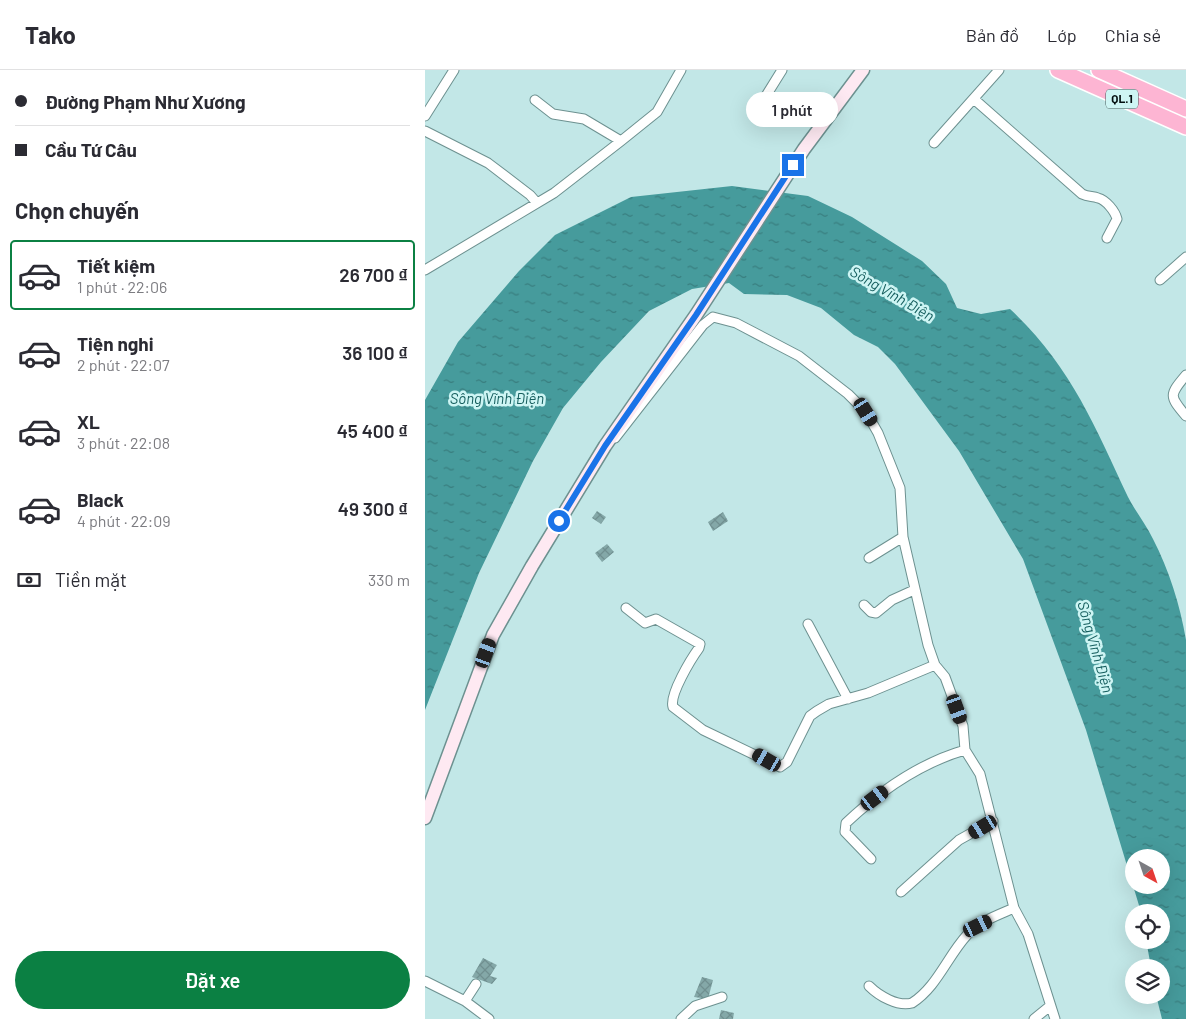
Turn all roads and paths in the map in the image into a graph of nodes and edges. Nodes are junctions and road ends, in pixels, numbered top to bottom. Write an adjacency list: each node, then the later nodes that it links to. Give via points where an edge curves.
1 (454, 70): 12 (street)
2 (681, 70): 15 (street, via 657,112)
3 (783, 70): 11 (street)
4 (863, 70): 24 (main road, via 804,149 696,315)
5 (999, 70): 9 (street)
6 (1059, 70): 13 (highway, QL.1)
7 (1099, 70): 10 (highway, QL.1)
8 (535, 100): 15 (street, via 553,114 584,118)
9 (975, 100): 16 (street); 18 (street, via 1082,194 1105,202 1117,219)
10 (1186, 109)
11 (754, 115)
12 (425, 116)
13 (1186, 127)
14 (425, 131): 17 (street, via 488,163)
15 (621, 141): 17 (street)
16 (934, 143)
17 (537, 204): 20 (street)
18 (1107, 238)
19 (1186, 257): 21 (street)
20 (425, 270)
21 (1160, 280)
22 (1186, 375): 23 (street, via 1172,395)
23 (1186, 416)
24 (605, 446): 25 (street, via 621,434 703,325 717,316 799,356 866,412 900,488); 34 (main road, via 493,635)
25 (903, 537): 26 (street); 27 (street)
26 (869, 558)
27 (914, 590): 28 (street, via 876,613); 31 (street)
28 (864, 605)
29 (626, 608): 32 (street, via 645,623 656,619 699,644 683,673 673,707 703,730 777,766 783,767 787,762 810,716 829,704)
30 (808, 624): 32 (street)
31 (935, 665): 32 (street); 33 (street, via 945,677 963,726)
32 (848, 700)
33 (965, 750): 35 (street, via 980,774); 36 (street, via 940,758 891,787 846,823 845,832)
34 (425, 818)
35 (993, 820): 37 (street, via 959,840); 38 (street)
36 (871, 859)
37 (901, 892)
38 (1014, 908): 41 (street, via 971,930 947,960 934,983 912,1004 899,1003); 44 (street, via 1028,934)
39 (425, 981): 43 (street)
40 (476, 984): 43 (street)
41 (869, 986)
42 (722, 997): 46 (street, via 695,1006)
43 (465, 1001): 45 (street)
44 (1050, 1006): 47 (street); 48 (street)
45 (489, 1019)
46 (681, 1019)
47 (1034, 1019)
48 (1055, 1019)

